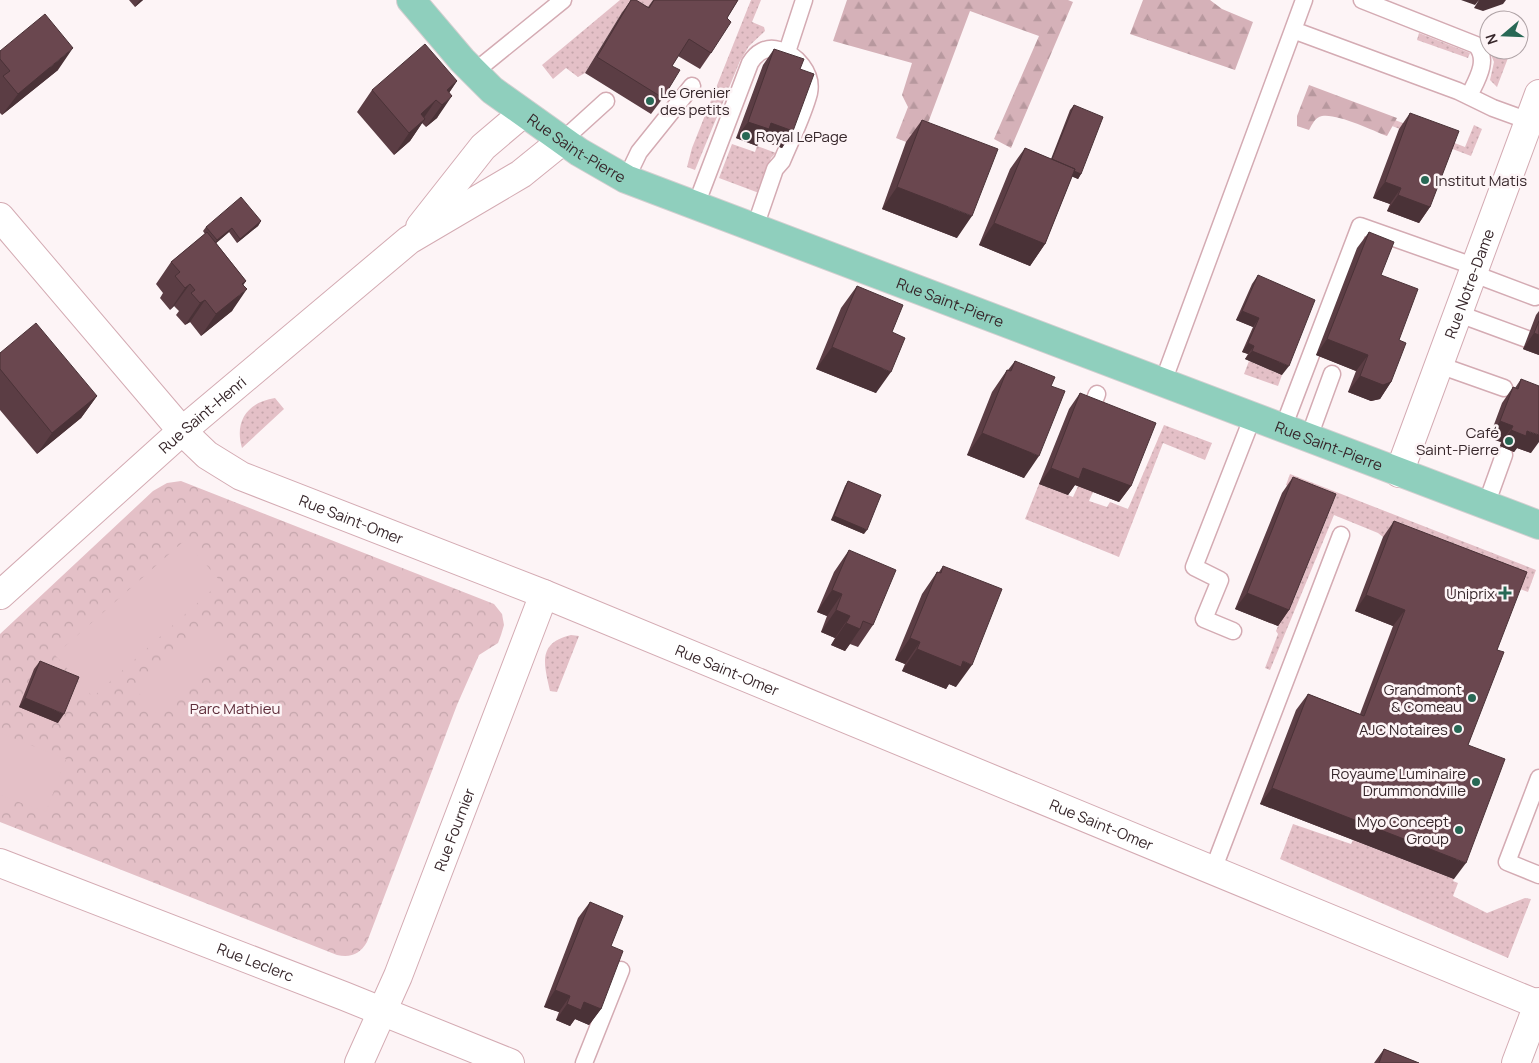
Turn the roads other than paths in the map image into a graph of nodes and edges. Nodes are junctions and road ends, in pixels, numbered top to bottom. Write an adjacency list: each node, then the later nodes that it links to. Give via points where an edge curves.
1 (411, 0): 8 (main road, Rue Saint-Pierre)
2 (563, 0): 8 (lane)
3 (804, 0): 7 (lane)
4 (1304, 0): 6 (lane)
5 (1362, 0): 11 (lane, via 1476,45 1481,50 1483,62)
6 (1293, 30): 11 (lane); 27 (lane)
7 (787, 52): 17 (lane, via 775,48 764,50 750,63); 19 (lane, via 797,58 806,73 809,92 782,161 775,168)
8 (473, 73): 13 (main road, Rue Saint-Pierre)
9 (692, 86): 16 (lane, via 640,152)
10 (1539, 94): 14 (street, Rue Notre-Dame)
11 (1469, 96): 14 (lane)
12 (606, 101): 15 (lane)
13 (523, 113): 15 (main road, Rue Saint-Pierre); 20 (street, Rue Saint-Henri, via 483,147)
14 (1529, 121): 21 (street, Rue Notre-Dame)
15 (562, 140): 16 (main road, Rue Saint-Pierre); 20 (street, Rue Saint-Henri, via 521,174)
16 (626, 179): 17 (main road, Rue Saint-Pierre)
17 (696, 205): 19 (main road, Rue Saint-Pierre)
18 (0, 217): 33 (street, Rue Saint-Omer)
19 (756, 227): 27 (main road, Rue Saint-Pierre)
20 (409, 240): 33 (street, Rue Saint-Henri)
21 (1475, 271): 22 (lane); 23 (street, Rue Notre-Dame); 32 (lane, via 1360,226)
22 (1535, 297)
23 (1459, 314): 24 (lane); 25 (street, Rue Notre-Dame)
24 (1527, 339)
25 (1440, 365): 28 (lane); 36 (street, Rue Notre-Dame)
26 (1332, 374): 34 (lane)
27 (1163, 382): 31 (main road, Rue Saint-Pierre)
28 (1504, 388)
29 (1097, 394): 30 (lane)
30 (1088, 416)
31 (1252, 416): 32 (main road, Rue Saint-Pierre); 42 (lane, via 1194,567 1220,580 1204,619)
32 (1283, 428): 34 (main road, Rue Saint-Pierre)
33 (182, 431): 40 (street, Rue Saint-Henri); 41 (street, Rue Saint-Omer, via 207,455 241,476)
34 (1309, 437): 36 (main road, Rue Saint-Pierre)
35 (1504, 455): 37 (lane)
36 (1399, 473): 37 (main road, Rue Saint-Pierre)
37 (1486, 505): 38 (main road, Rue Saint-Pierre)
38 (1539, 525)
39 (1341, 534): 45 (lane)
40 (0, 594)
41 (544, 594): 45 (street, Rue Saint-Omer); 49 (street, Rue Fournier)
42 (1233, 631)
43 (1539, 778): 46 (lane, via 1507,862)
44 (0, 863): 49 (street, Rue Leclerc)
45 (1213, 870): 48 (street, Rue Saint-Omer)
46 (1539, 875)
47 (621, 970): 52 (lane)
48 (1539, 1004): 53 (street)
49 (382, 1013): 50 (street, Rue Fournier); 51 (street, Rue Leclerc)
50 (359, 1063)
51 (510, 1063)
52 (584, 1063)
53 (1516, 1063)

